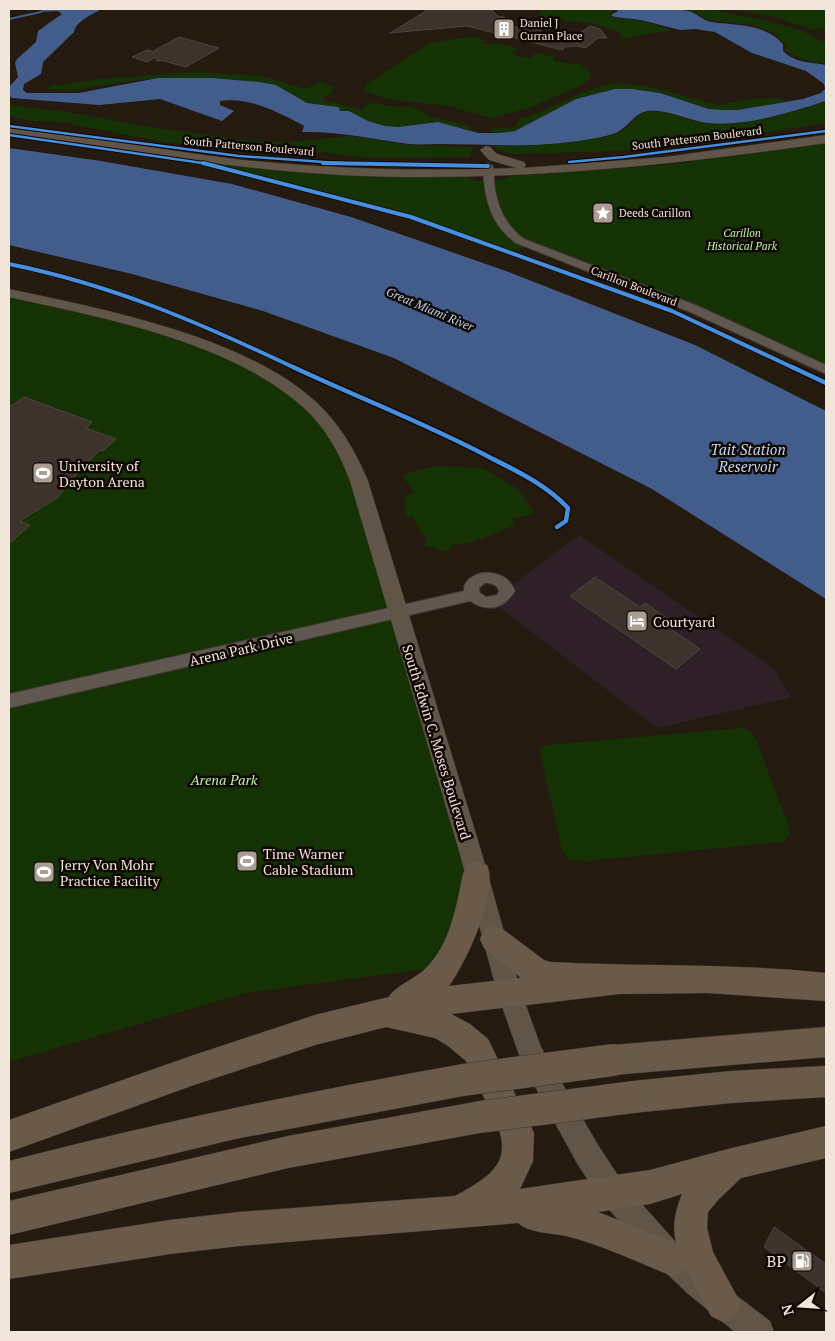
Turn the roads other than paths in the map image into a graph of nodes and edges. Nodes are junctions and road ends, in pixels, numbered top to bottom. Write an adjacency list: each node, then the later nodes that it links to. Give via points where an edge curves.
1 (9, 126): 7 (main road, South Patterson Boulevard, via 274,160)
2 (9, 131): 7 (main road, South Patterson Boulevard, via 207,160 289,168 342,171)
3 (826, 131): 6 (main road, South Patterson Boulevard, via 624,157)
4 (826, 139): 7 (main road, South Patterson Boulevard, via 615,165)
5 (486, 150): 6 (main road, via 493,157)
6 (520, 165): 7 (main road, South Patterson Boulevard)
7 (488, 169): 9 (street, Carillon Boulevard, via 496,217 504,230 520,241 694,309)
8 (9, 292): 11 (main road, South Edwin C. Moses Boulevard, via 208,347 263,371 300,396 341,441 352,461)
9 (826, 370)
10 (472, 595): 11 (street, Arena Park Drive)
11 (398, 614): 12 (street, Arena Park Drive); 13 (main road, South Edwin C. Moses Boulevard)
12 (9, 702)
13 (477, 874): 14 (main road, South Edwin C. Moses Boulevard); 18 (highway, via 467,923 448,966 413,997)
14 (494, 938): 15 (highway, via 534,970 550,976); 17 (main road, South Edwin C. Moses Boulevard)
15 (619, 980): 16 (highway, via 707,979); 17 (highway)
16 (826, 987)
17 (509, 992): 18 (highway, via 430,1002); 25 (main road, South Edwin C. Moses Boulevard, via 531,1054)
18 (377, 1014): 21 (highway, via 277,1042); 27 (highway, via 425,1020 451,1030 469,1042 482,1058 518,1133 516,1161 510,1176 492,1194)
19 (826, 1042): 24 (highway, bridge, via 613,1060 378,1094 207,1128)
20 (826, 1080): 28 (highway, bridge, via 731,1086 480,1117 288,1152)
21 (9, 1136)
22 (826, 1142): 23 (highway)
23 (732, 1164): 25 (highway, via 650,1187); 31 (highway, via 695,1204 690,1233 698,1260)
24 (9, 1177)
25 (613, 1193): 26 (highway); 29 (main road, South Edwin C. Moses Boulevard)
26 (499, 1209): 27 (highway); 29 (highway, via 582,1222)
27 (458, 1212): 30 (highway, via 170,1237)
28 (9, 1218)
29 (672, 1259): 31 (main road, South Edwin C. Moses Boulevard)
30 (9, 1262)
31 (723, 1304): 32 (main road, South Edwin C. Moses Boulevard)
32 (759, 1332)

